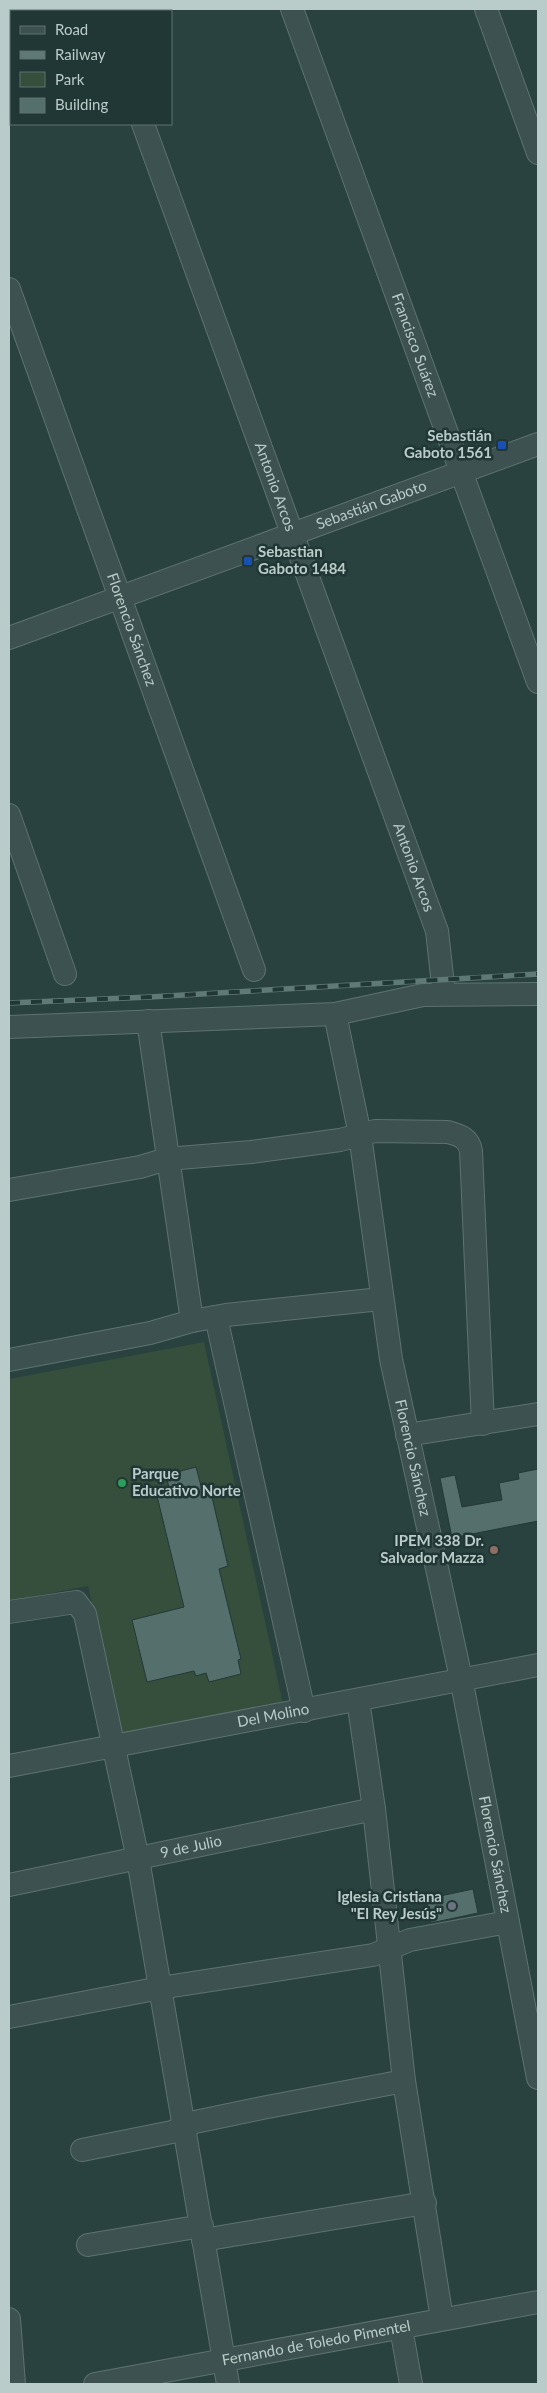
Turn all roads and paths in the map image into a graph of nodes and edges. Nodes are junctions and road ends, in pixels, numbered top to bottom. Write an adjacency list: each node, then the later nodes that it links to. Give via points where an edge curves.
1 (292, 9): 7 (street, Francisco Suárez)
2 (486, 9): 4 (street)
3 (143, 125): 8 (street, Antonio Arcos)
4 (538, 153)
5 (9, 289): 9 (street, Florencio Sánchez)
6 (538, 444): 7 (street, Sebastián Gaboto)
7 (462, 472): 8 (street, Sebastián Gaboto); 11 (street, Francisco Suárez)
8 (292, 534): 9 (street, Sebastián Gaboto); 15 (street, Antonio Arcos, via 437,930)
9 (121, 596): 10 (street, Sebastián Gaboto); 13 (street, Florencio Sánchez)
10 (9, 638)
11 (538, 682)
12 (9, 815): 14 (street)
13 (254, 970)
14 (65, 974)
15 (444, 994): 16 (street); 17 (street, via 407,997)
16 (538, 994)
17 (335, 1014): 18 (street); 20 (street, Florencio Sánchez)
18 (148, 1021): 19 (street); 21 (street)
19 (9, 1026)
20 (360, 1135): 21 (street, via 251,1152); 23 (street, Florencio Sánchez); 28 (street, via 375,1131 448,1132 466,1140 470,1146)
21 (167, 1159): 22 (street, via 140,1167); 25 (street)
22 (9, 1190)
23 (381, 1299): 24 (street); 29 (street, Florencio Sánchez)
24 (216, 1317): 25 (street); 34 (street)
25 (192, 1321): 26 (street, via 150,1333)
26 (9, 1360)
27 (538, 1414): 28 (street)
28 (483, 1424): 29 (street)
29 (407, 1435): 32 (street, Florencio Sánchez)
30 (9, 1612): 35 (street, via 64,1602 76,1602 81,1607)
31 (538, 1665): 32 (street, Del Molino)
32 (461, 1678): 33 (street, Del Molino); 40 (street, Florencio Sánchez)
33 (358, 1700): 34 (street, Del Molino); 37 (street)
34 (304, 1711): 35 (street, Del Molino)
35 (113, 1746): 36 (street, Del Molino); 38 (street)
36 (9, 1766)
37 (374, 1809): 38 (street, 9 de Julio); 41 (street)
38 (138, 1859): 39 (street, 9 de Julio); 42 (street)
39 (9, 1885)
40 (508, 1922): 41 (street, via 410,1940); 44 (street, Florencio Sánchez)
41 (390, 1947): 42 (street, via 373,1955); 45 (street)
42 (160, 1988): 43 (street); 46 (street)
43 (9, 2017)
44 (538, 2078)
45 (404, 2081): 46 (street); 48 (street)
46 (184, 2126): 47 (street, via 172,2132); 49 (street)
47 (82, 2150)
48 (425, 2203): 49 (street); 53 (street)
49 (202, 2233): 50 (street); 55 (street)
50 (88, 2245)
51 (538, 2302): 53 (street, Fernando de Toledo Pimentel)
52 (9, 2319): 56 (street)
53 (442, 2319): 54 (street, Fernando de Toledo Pimentel)
54 (401, 2328): 55 (street, Fernando de Toledo Pimentel); 59 (street)
55 (224, 2360): 57 (street, Fernando de Toledo Pimentel); 58 (street)
56 (14, 2384)
57 (95, 2384)
58 (228, 2384)
59 (411, 2384)

